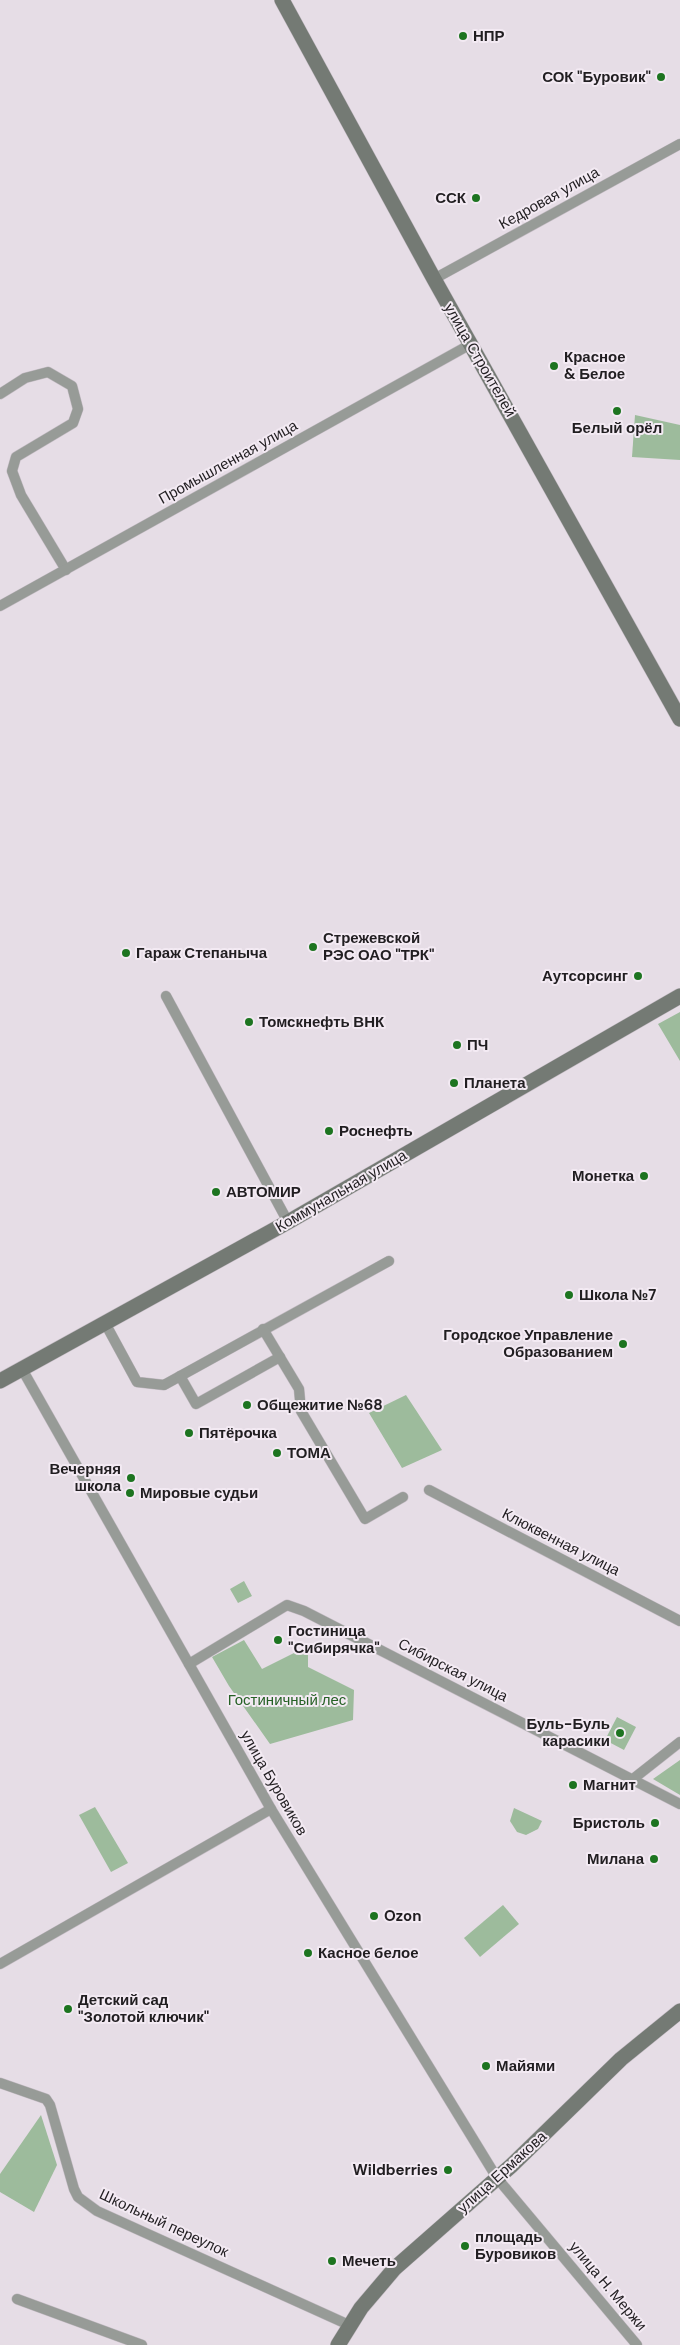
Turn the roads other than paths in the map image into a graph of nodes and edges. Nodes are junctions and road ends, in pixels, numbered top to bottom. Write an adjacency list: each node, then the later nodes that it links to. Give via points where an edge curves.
1 (282, 0): 3 (main road, улица Строителей)
2 (680, 144): 3 (street, Кедровая улица)
3 (434, 279): 4 (main road, улица Строителей)
4 (471, 344): 6 (street, Промышленная улица); 8 (main road, улица Строителей)
5 (0, 394): 6 (street, via 25,378 48,372 72,386 78,409 73,422 16,457 12,471 21,494)
6 (66, 570): 7 (street, Промышленная улица)
7 (0, 606)
8 (680, 719)
9 (166, 996): 11 (street)
10 (680, 996): 11 (main road, Коммунальная улица)
11 (288, 1222): 13 (main road, Коммунальная улица)
12 (389, 1261): 14 (street)
13 (104, 1323): 16 (main road, Коммунальная улица); 17 (street, via 137,1382 164,1385)
14 (264, 1329): 15 (street); 17 (street)
15 (280, 1357): 17 (street, via 196,1404); 20 (street, via 299,1389 301,1411 365,1519)
16 (22, 1369): 18 (main road, Коммунальная улица); 22 (street, улица Буровиков)
17 (180, 1376)
18 (0, 1381)
19 (428, 1490): 21 (street, Клюквенная улица)
20 (403, 1497)
21 (680, 1621)
22 (189, 1664): 24 (street, Сибирская улица, via 287,1605); 26 (street, улица Буровиков)
23 (680, 1742): 24 (street)
24 (633, 1779): 25 (street, Сибирская улица)
25 (680, 1804)
26 (271, 1809): 27 (street); 30 (street, улица Буровиков)
27 (0, 1964)
28 (680, 2012): 30 (main road, улица Ермакова, via 621,2058)
29 (0, 2083): 32 (street, Школьный переулок, via 46,2099 74,2189 78,2197 97,2211)
30 (497, 2178): 32 (main road, улица Ермакова, via 395,2268); 35 (street, улица Н. Мержи)
31 (17, 2299): 33 (street)
32 (349, 2325): 34 (main road, улица Ермакова)
33 (142, 2345)
34 (338, 2345)
35 (637, 2345)

